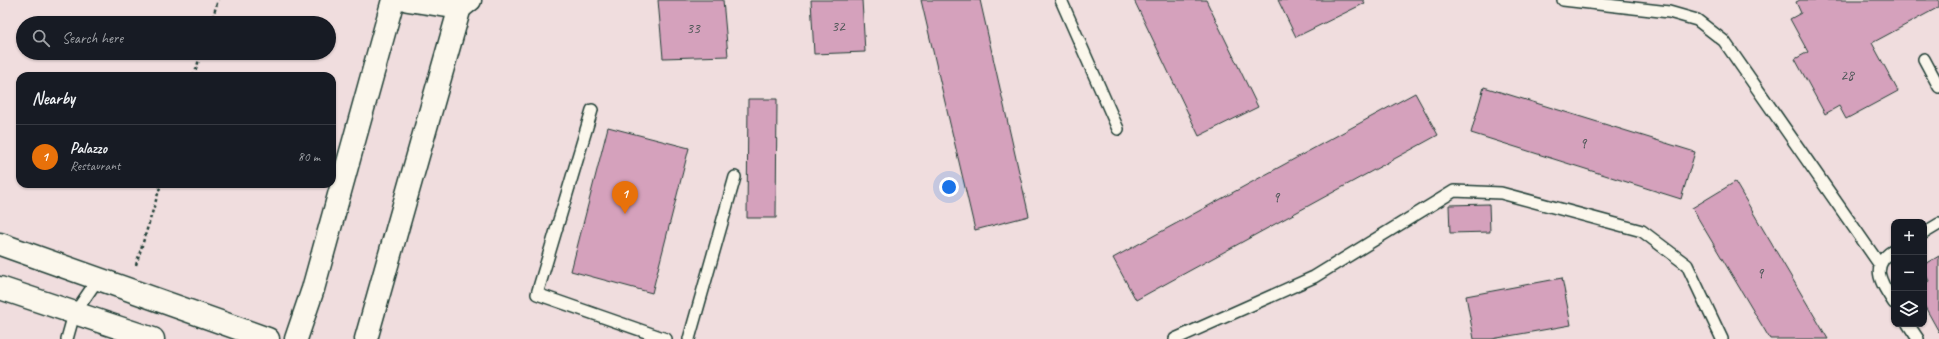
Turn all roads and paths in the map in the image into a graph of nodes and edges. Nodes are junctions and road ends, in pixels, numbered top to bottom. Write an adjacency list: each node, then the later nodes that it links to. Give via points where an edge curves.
1 (218, 0): 9 (path)
2 (393, 0): 32 (main road, via 313,289)
3 (408, 0): 7 (main road)
4 (1061, 0): 15 (lane)
5 (1563, 0): 8 (lane)
6 (1631, 0): 8 (lane)
7 (464, 3): 33 (main road)
8 (1620, 7): 22 (lane, via 1669,12 1697,20 1724,41)
9 (213, 16)
10 (1924, 59): 13 (lane)
11 (199, 60): 12 (path)
12 (195, 72)
13 (1939, 88)
14 (592, 110): 34 (lane, via 537,294)
15 (1118, 129)
16 (735, 177): 35 (lane)
17 (160, 188): 25 (path)
18 (1939, 224): 19 (lane)
19 (1927, 230)
20 (0, 244): 23 (main road)
21 (1891, 252): 22 (lane)
22 (1880, 266): 26 (lane, via 1880,282)
23 (98, 279): 25 (main road); 27 (lane)
24 (0, 288): 27 (main road)
25 (128, 290): 31 (main road)
26 (1891, 298)
27 (74, 314): 29 (lane); 30 (main road)
28 (1910, 327): 38 (lane)
29 (66, 339)
30 (153, 339)
31 (268, 339)
32 (296, 339)
33 (366, 339)
34 (666, 339)
35 (689, 339)
36 (1175, 339): 37 (lane, via 1314,277 1454,191 1501,193 1642,232 1687,265)
37 (1722, 339)
38 (1918, 339)

